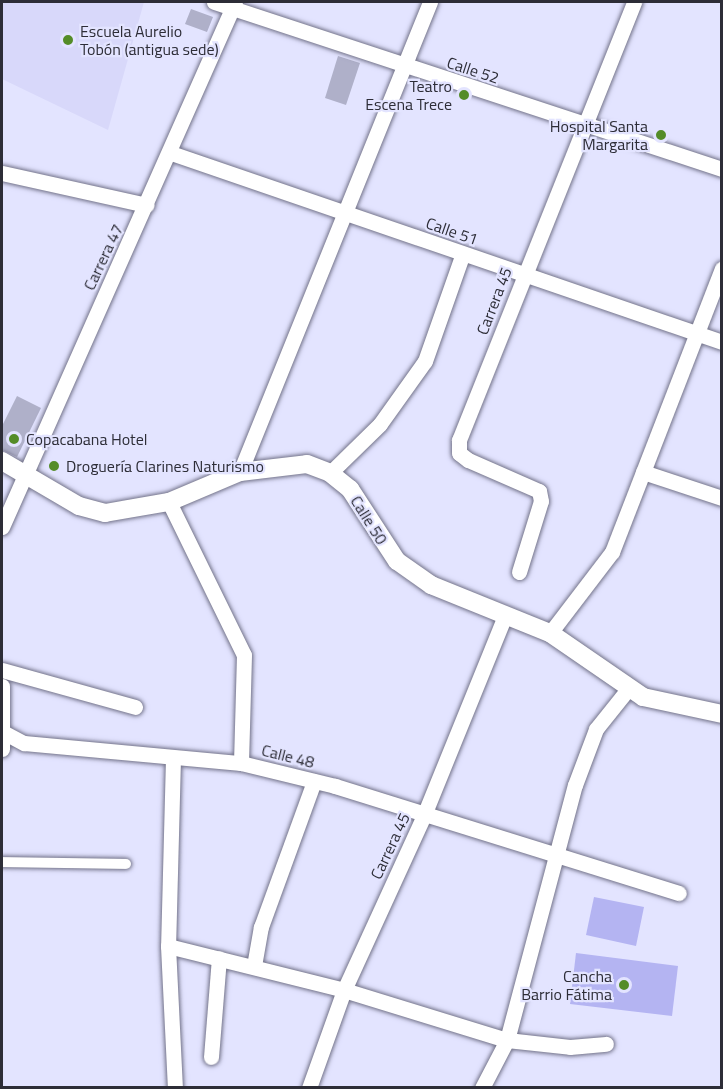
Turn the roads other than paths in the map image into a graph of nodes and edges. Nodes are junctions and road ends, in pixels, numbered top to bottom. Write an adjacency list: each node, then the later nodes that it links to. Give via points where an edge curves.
1 (214, 2): 4 (street, Calle 52)
2 (430, 2): 5 (street)
3 (634, 2): 6 (street, Carrera 45)
4 (234, 4): 5 (street, Calle 52); 7 (street, Carrera 47)
5 (404, 66): 6 (street, Calle 52); 11 (street)
6 (584, 125): 8 (street, Calle 52); 14 (street, Carrera 45)
7 (171, 153): 10 (street, Carrera 47); 11 (street, Calle 51)
8 (722, 169)
9 (2, 173): 10 (street)
10 (146, 205): 21 (street, Carrera 47)
11 (344, 213): 12 (street, Calle 51); 18 (street)
12 (463, 253): 14 (street, Calle 51); 19 (street, via 425,361 380,424)
13 (722, 269): 15 (street)
14 (522, 277): 15 (street, Calle 51); 25 (street, Carrera 45, via 459,440 459,453 468,460 539,491 541,501)
15 (696, 333): 16 (street, Calle 51); 20 (street)
16 (722, 342)
17 (2, 461): 21 (street, Calle 50)
18 (240, 472): 19 (street, Calle 50, via 279,464 307,464); 23 (street, Calle 50)
19 (330, 472): 26 (street, Calle 50, via 350,489 397,561 431,585)
20 (644, 472): 22 (street); 27 (street, via 599,576)
21 (24, 474): 23 (street, Calle 50, via 79,506 105,513); 24 (street, Carrera 47)
22 (722, 498)
23 (170, 502): 36 (street, via 183,538 244,655)
24 (2, 527)
25 (519, 572)
26 (504, 618): 27 (street, Calle 50); 38 (street, Carrera 45)
27 (550, 633): 30 (street, Calle 50)
28 (2, 670): 31 (street)
29 (2, 686): 33 (street)
30 (628, 688): 32 (street, Calle 50); 39 (street, via 596,729)
31 (135, 707)
32 (722, 714)
33 (3, 732): 34 (street); 35 (street, Calle 48, via 24,743)
34 (2, 749)
35 (173, 758): 36 (street, Calle 48); 43 (street)
36 (241, 763): 37 (street, Calle 48)
37 (314, 781): 38 (street, Calle 48); 45 (street, via 261,927)
38 (424, 815): 39 (street, Calle 48); 46 (street, Carrera 45)
39 (558, 855): 42 (street, Calle 48); 47 (street)
40 (2, 862): 41 (street)
41 (126, 864)
42 (679, 893)
43 (168, 946): 44 (street); 50 (street)
44 (219, 958): 45 (street); 49 (street)
45 (254, 966): 46 (street)
46 (344, 990): 47 (street); 51 (street, Carrera 45)
47 (507, 1040): 48 (street, via 570,1047); 52 (street)
48 (606, 1044)
49 (211, 1057)
50 (175, 1088)
51 (309, 1088)
52 (482, 1088)

